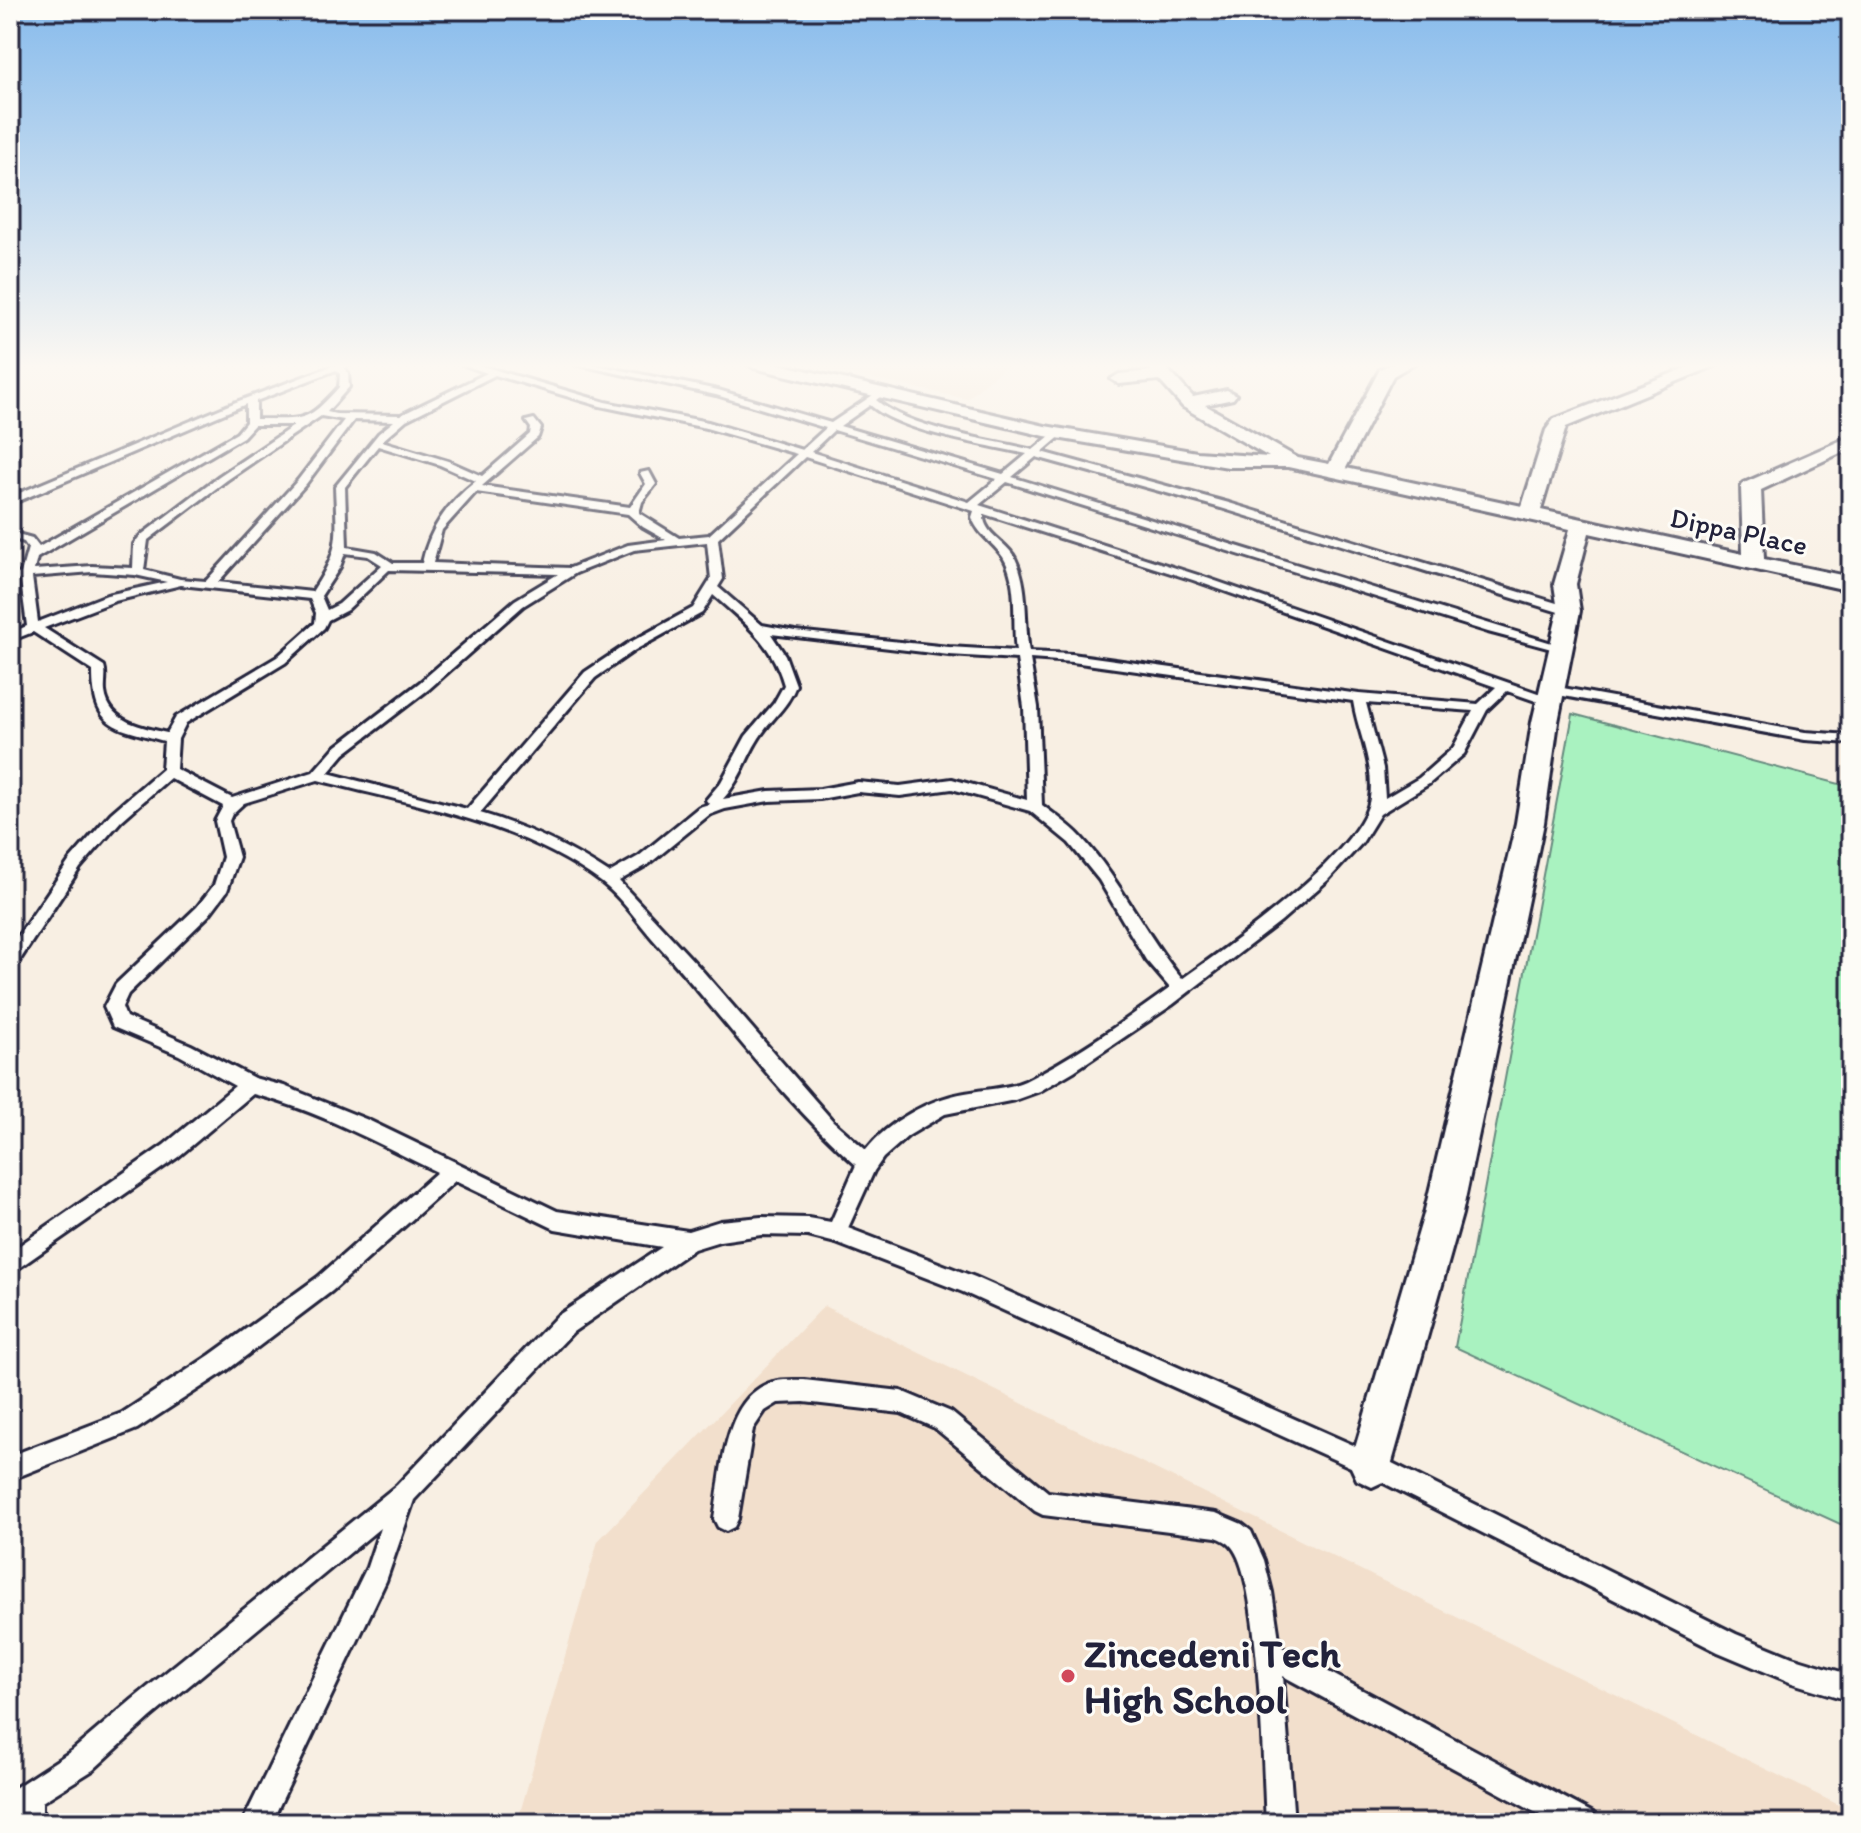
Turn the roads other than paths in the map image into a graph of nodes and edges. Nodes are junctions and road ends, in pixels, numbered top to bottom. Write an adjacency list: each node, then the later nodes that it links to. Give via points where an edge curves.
1 (135, 449): 25 (lane)
2 (219, 449): 34 (lane)
3 (267, 449): 39 (lane, via 144,538)
4 (327, 449): 44 (lane)
5 (371, 449): 33 (lane, via 340,487 343,538)
6 (397, 449): 24 (lane, via 444,463)
7 (521, 449): 24 (lane)
8 (788, 449): 18 (lane)
9 (808, 449): 18 (lane)
10 (905, 449): 23 (lane)
11 (1016, 449): 19 (lane)
12 (1040, 449): 19 (lane)
13 (1158, 449): 20 (street, via 1243,463)
14 (1267, 449): 20 (street)
15 (1346, 449): 21 (street)
16 (1549, 449): 28 (street)
17 (1835, 449): 35 (street, via 1751,487)
18 (803, 453): 26 (lane); 31 (lane)
19 (1035, 453): 23 (lane); 47 (lane)
20 (1288, 461): 21 (street, Dippa Place)
21 (1334, 472): 28 (street, Dippa Place)
22 (645, 473): 27 (lane, via 651,484)
23 (1002, 477): 26 (lane); 51 (lane)
24 (477, 484): 27 (lane); 36 (lane, via 437,529)
25 (10, 501)
26 (975, 508): 52 (lane, via 980,526 1015,570); 53 (lane, via 1197,578)
27 (632, 511): 32 (lane)
28 (1530, 514): 29 (street, Dippa Place)
29 (1581, 525): 35 (street, Dippa Place); 47 (street, via 1564,591)
30 (10, 535): 34 (lane, via 32,543)
31 (712, 538): 32 (lane); 45 (lane, via 717,575)
32 (677, 542): 38 (lane, via 632,547)
33 (338, 550): 37 (lane, via 369,553 387,561); 46 (lane, via 334,567)
34 (34, 555): 40 (lane)
35 (1754, 563): 43 (street, Dippa Place)
36 (427, 566): 37 (lane); 38 (lane)
37 (387, 567): 48 (lane)
38 (572, 571): 60 (lane, via 503,616 339,751)
39 (138, 572): 40 (lane); 42 (lane)
40 (26, 575): 41 (lane); 50 (lane)
41 (10, 579)
42 (181, 582): 44 (lane); 50 (lane, via 111,598)
43 (1851, 584)
44 (209, 585): 46 (lane)
45 (713, 589): 49 (lane); 65 (lane, via 694,614 590,675)
46 (315, 596): 48 (lane)
47 (1569, 611): 51 (street)
48 (324, 617): 57 (lane, via 281,660 190,712)
49 (762, 629): 52 (lane); 61 (lane, via 780,656 789,689)
50 (18, 631): 57 (lane, via 58,645 99,669 101,704 113,720)
51 (1559, 647): 54 (street)
52 (1024, 656): 55 (lane, via 1148,667); 63 (lane)
53 (1505, 686): 54 (lane); 56 (lane)
54 (1551, 696): 58 (lane); 75 (street, via 1530,823 1443,1214)
55 (1359, 698): 56 (lane); 64 (lane, via 1375,760)
56 (1481, 708): 64 (lane, via 1459,751 1424,781)
57 (171, 739): 59 (lane)
58 (1851, 739)
59 (169, 771): 62 (lane); 67 (lane, via 116,817 75,864)
60 (318, 775): 62 (lane); 65 (lane)
61 (713, 800)
62 (232, 805): 69 (lane, via 222,821 231,857 221,887 122,989 113,1013 119,1022)
63 (1035, 807): 66 (lane, via 952,784 900,791 858,787 738,800 704,811 644,860); 68 (lane, via 1086,850 1152,955)
64 (1375, 810): 68 (lane, via 1363,834 1341,858)
65 (470, 815): 66 (lane, via 518,830)
66 (609, 880): 70 (lane, via 826,1127)
67 (10, 961)
68 (1180, 989): 70 (lane, via 1034,1086 998,1098 957,1102 910,1125 884,1143)
69 (250, 1085): 71 (lane, via 361,1126); 74 (lane, via 171,1151)
70 (869, 1164): 72 (lane)
71 (451, 1172): 73 (lane, via 555,1220); 76 (lane, via 325,1284 218,1363 129,1421)
72 (836, 1233): 73 (lane, via 761,1226); 75 (lane, via 968,1284)
73 (688, 1241): 77 (lane, via 565,1324)
74 (10, 1264)
75 (1372, 1465): 80 (lane, via 1727,1643)
76 (10, 1468)
77 (405, 1493): 81 (lane); 82 (lane, via 377,1572)
78 (726, 1519): 79 (lane, via 742,1425 757,1403 775,1392 804,1391 901,1402 943,1420 1043,1503 1231,1531 1241,1538 1257,1574)
79 (1267, 1653): 83 (lane); 84 (lane)
80 (1851, 1688)
81 (22, 1809)
82 (256, 1823)
83 (1280, 1823)
84 (1583, 1823)

